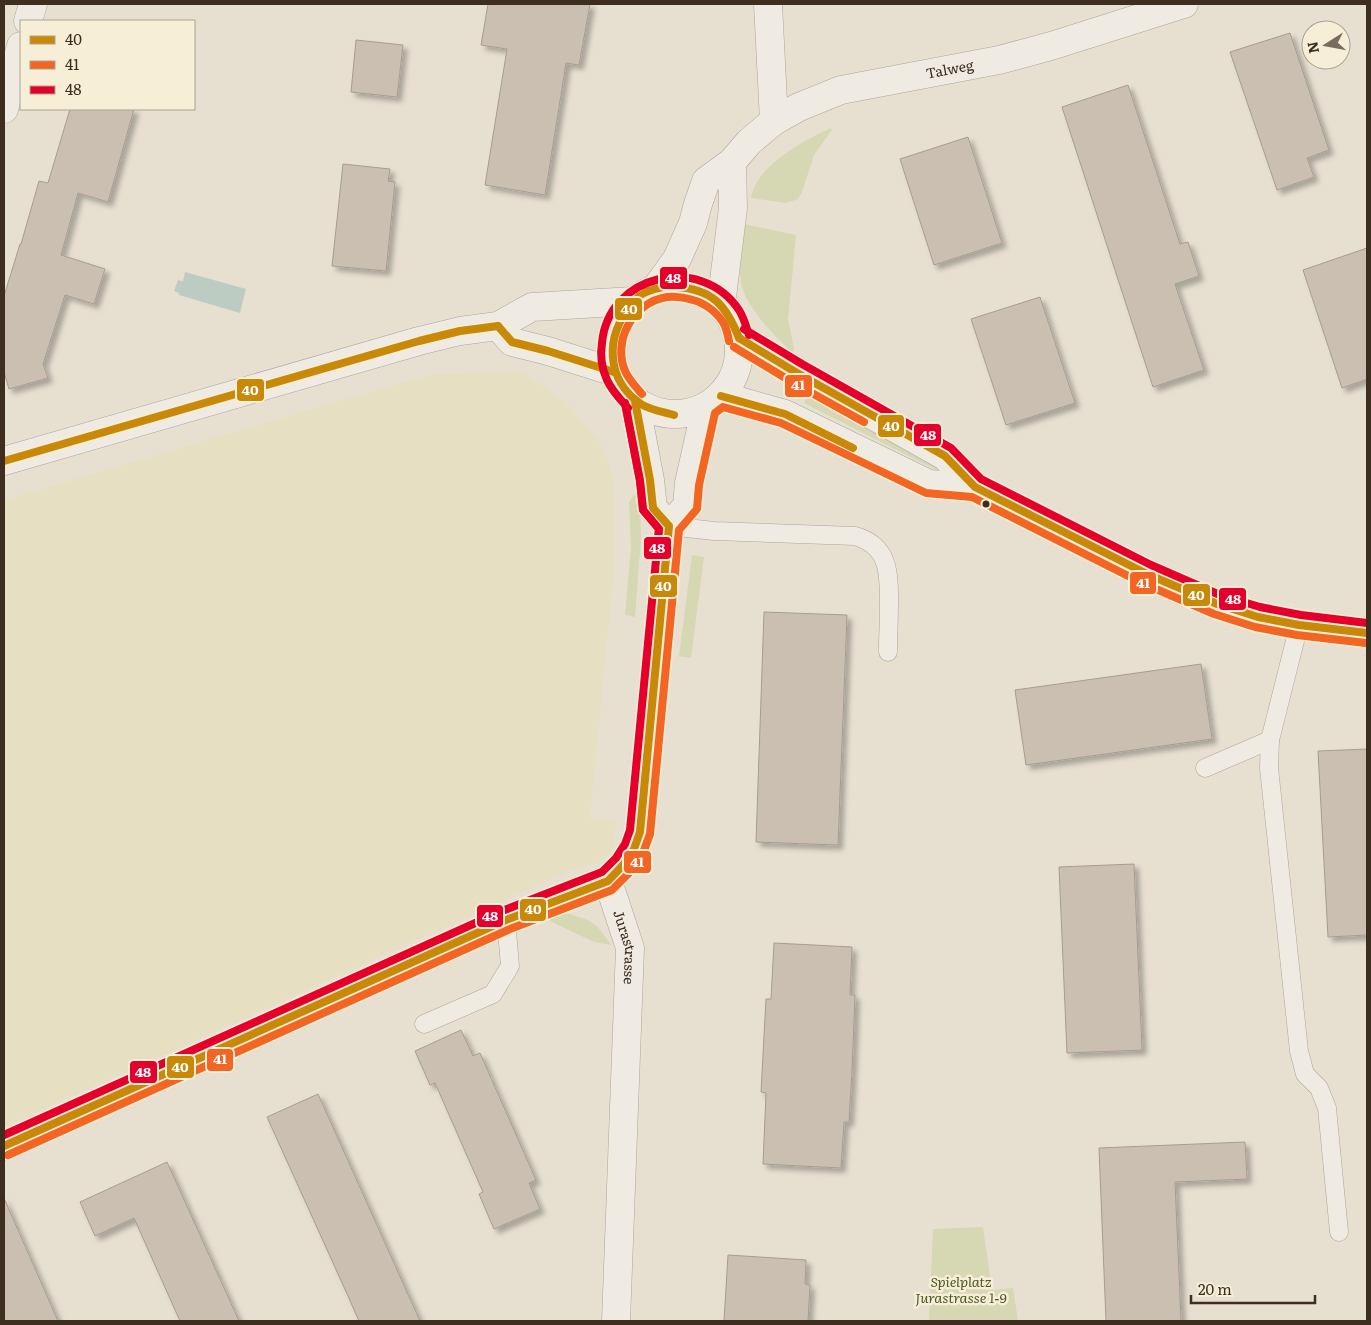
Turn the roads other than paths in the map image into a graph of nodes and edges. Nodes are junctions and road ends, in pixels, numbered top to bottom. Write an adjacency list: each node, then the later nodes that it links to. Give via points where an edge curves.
1 (33, 4): 5 (street)
2 (768, 4): 8 (street)
3 (1184, 4): 4 (street, Talweg)
4 (1145, 10): 8 (street, Talweg, via 1050,46 999,60 841,90)
5 (28, 20)
6 (20, 50): 7 (street)
7 (4, 109)
8 (774, 121): 9 (street, Talweg)
9 (732, 162): 10 (street, Talweg, via 706,181 689,232 676,259); 12 (street, via 733,208)
10 (656, 288): 11 (street); 12 (street, via 684,286 710,296)
11 (633, 301): 13 (street, via 532,307); 15 (street, via 618,321 611,346)
12 (721, 305): 14 (street, via 733,320)
13 (498, 326): 15 (street, via 512,342); 18 (street, via 418,341)
14 (739, 338): 17 (street, via 740,359 733,379); 19 (street, via 944,456)
15 (614, 372): 16 (street)
16 (635, 401): 17 (street, via 648,409 677,415 692,413); 20 (street, via 653,508)
17 (714, 402): 19 (street, via 785,414 929,484); 20 (street, via 689,483 687,506)
18 (4, 461)
19 (974, 487): 21 (street, via 1182,590 1250,615)
20 (669, 526): 23 (lane, via 866,539 886,562 889,576); 26 (street, via 640,832 624,864)
21 (1299, 625): 22 (street); 24 (lane)
22 (1367, 633)
23 (888, 652)
24 (1270, 740): 25 (lane); 30 (lane, via 1270,768 1299,1051 1305,1074 1319,1088 1327,1108)
25 (1205, 768)
26 (608, 880): 27 (street); 31 (street, Jurastrasse, via 630,948)
27 (506, 920): 28 (lane, via 510,966 493,994); 29 (street)
28 (424, 1024)
29 (4, 1146)
30 (1339, 1232)
31 (616, 1321)

